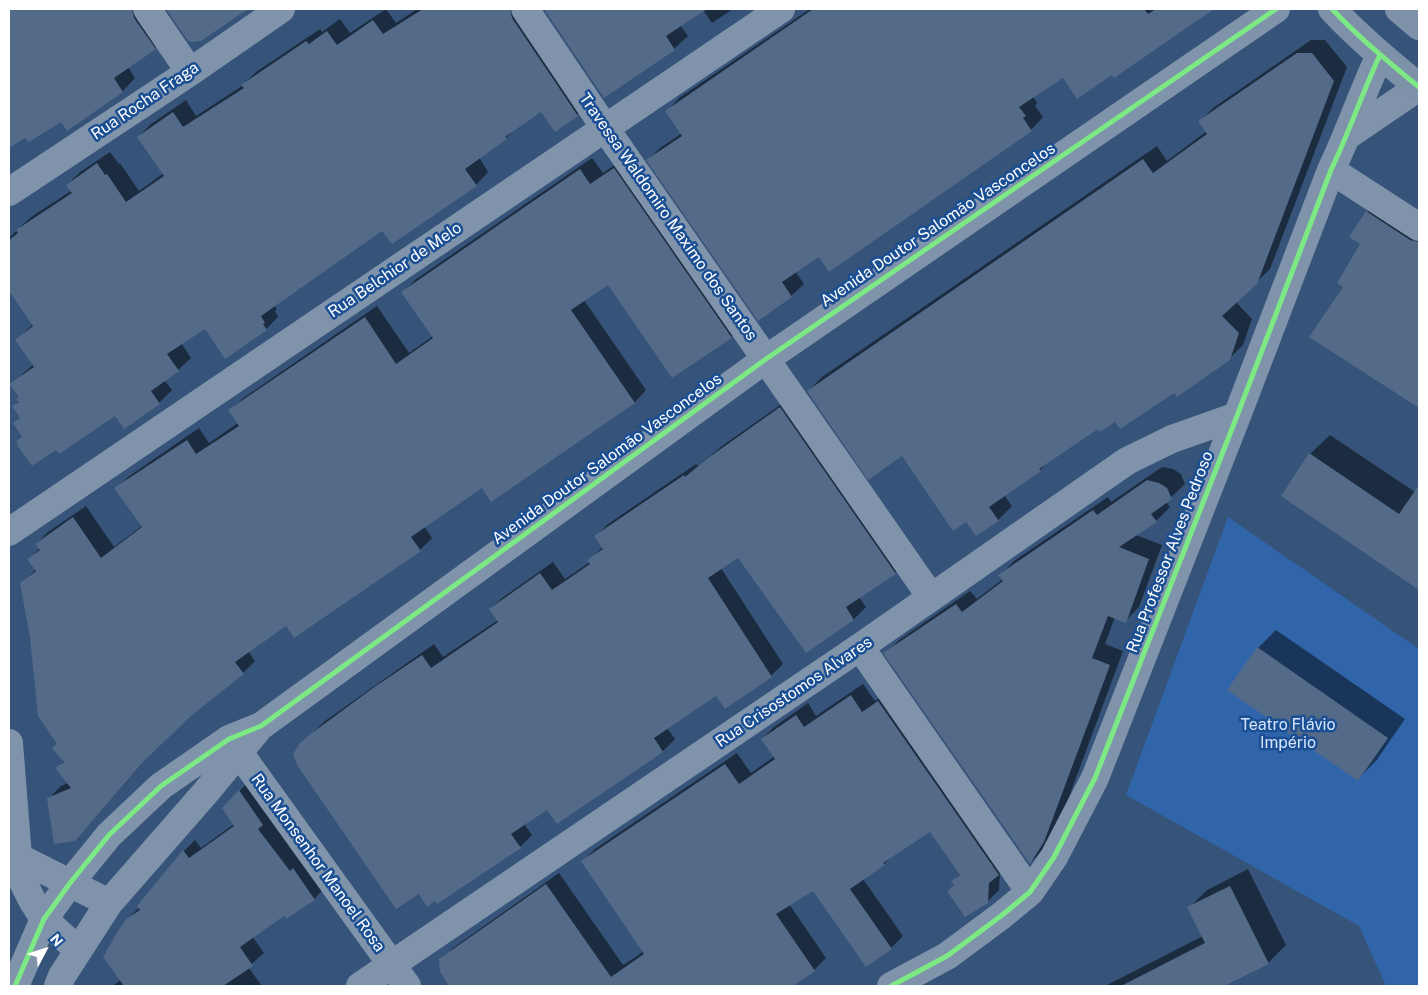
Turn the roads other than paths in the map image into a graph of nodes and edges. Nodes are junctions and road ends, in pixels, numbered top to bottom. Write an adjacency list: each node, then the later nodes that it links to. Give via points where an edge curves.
1 (147, 9): 10 (street)
2 (281, 9): 10 (street, Rua Rocha Fraga)
3 (526, 9): 12 (street, Travessa Waldomiro Maximo dos Santos)
4 (781, 9): 12 (street, Rua Belchior de Melo)
5 (1276, 9): 17 (street, Avenida Doutor Salomão Vasconcelos)
6 (1332, 9): 9 (main road)
7 (1399, 9): 8 (main road)
8 (1419, 26)
9 (1380, 55): 11 (main road); 13 (street, Rua Professor Alves Pedroso)
10 (190, 72): 15 (street, Rua Rocha Fraga)
11 (1419, 87): 13 (street)
12 (605, 128): 17 (street, Travessa Waldomiro Maximo dos Santos); 19 (street, Rua Belchior de Melo)
13 (1347, 136): 14 (street, Rua Professor Alves Pedroso)
14 (1331, 170): 16 (street); 18 (street, Rua Professor Alves Pedroso)
15 (9, 192)
16 (1419, 227)
17 (766, 358): 20 (street, Travessa Waldomiro Maximo dos Santos); 23 (street, Avenida Doutor Salomão Vasconcelos)
18 (1237, 416): 20 (street, Rua Crisostomos Alvares, via 1172,439 1127,461); 26 (street, Rua Professor Alves Pedroso, via 1095,778 1054,857)
19 (9, 532)
20 (932, 597): 21 (street, Rua Crisostomos Alvares)
21 (860, 647): 26 (street); 30 (street, Rua Crisostomos Alvares)
22 (9, 743): 24 (street)
23 (234, 746): 25 (street, Avenida Doutor Salomão Vasconcelos, via 161,786 109,835); 27 (street, Avenida Doutor Salomão Vasconcelos); 30 (street, Rua Monsenhor Manoel Rosa)
24 (18, 858): 25 (street); 28 (street, via 21,878)
25 (70, 883): 27 (street); 28 (street, Avenida Doutor Salomão Vasconcelos)
26 (1030, 892): 35 (street, Rua Professor Alves Pedroso, via 947,956)
27 (109, 903): 29 (street, Avenida Doutor Salomão Vasconcelos)
28 (44, 919): 29 (street); 31 (street, Avenida Doutor Salomão Vasconcelos)
29 (78, 950): 32 (street, Avenida Doutor Salomão Vasconcelos)
30 (391, 964): 33 (street, Rua Crisostomos Alvares); 34 (street, Rua Monsenhor Manoel Rosa)
31 (15, 986)
32 (58, 986)
33 (360, 986)
34 (407, 986)
35 (891, 986)

